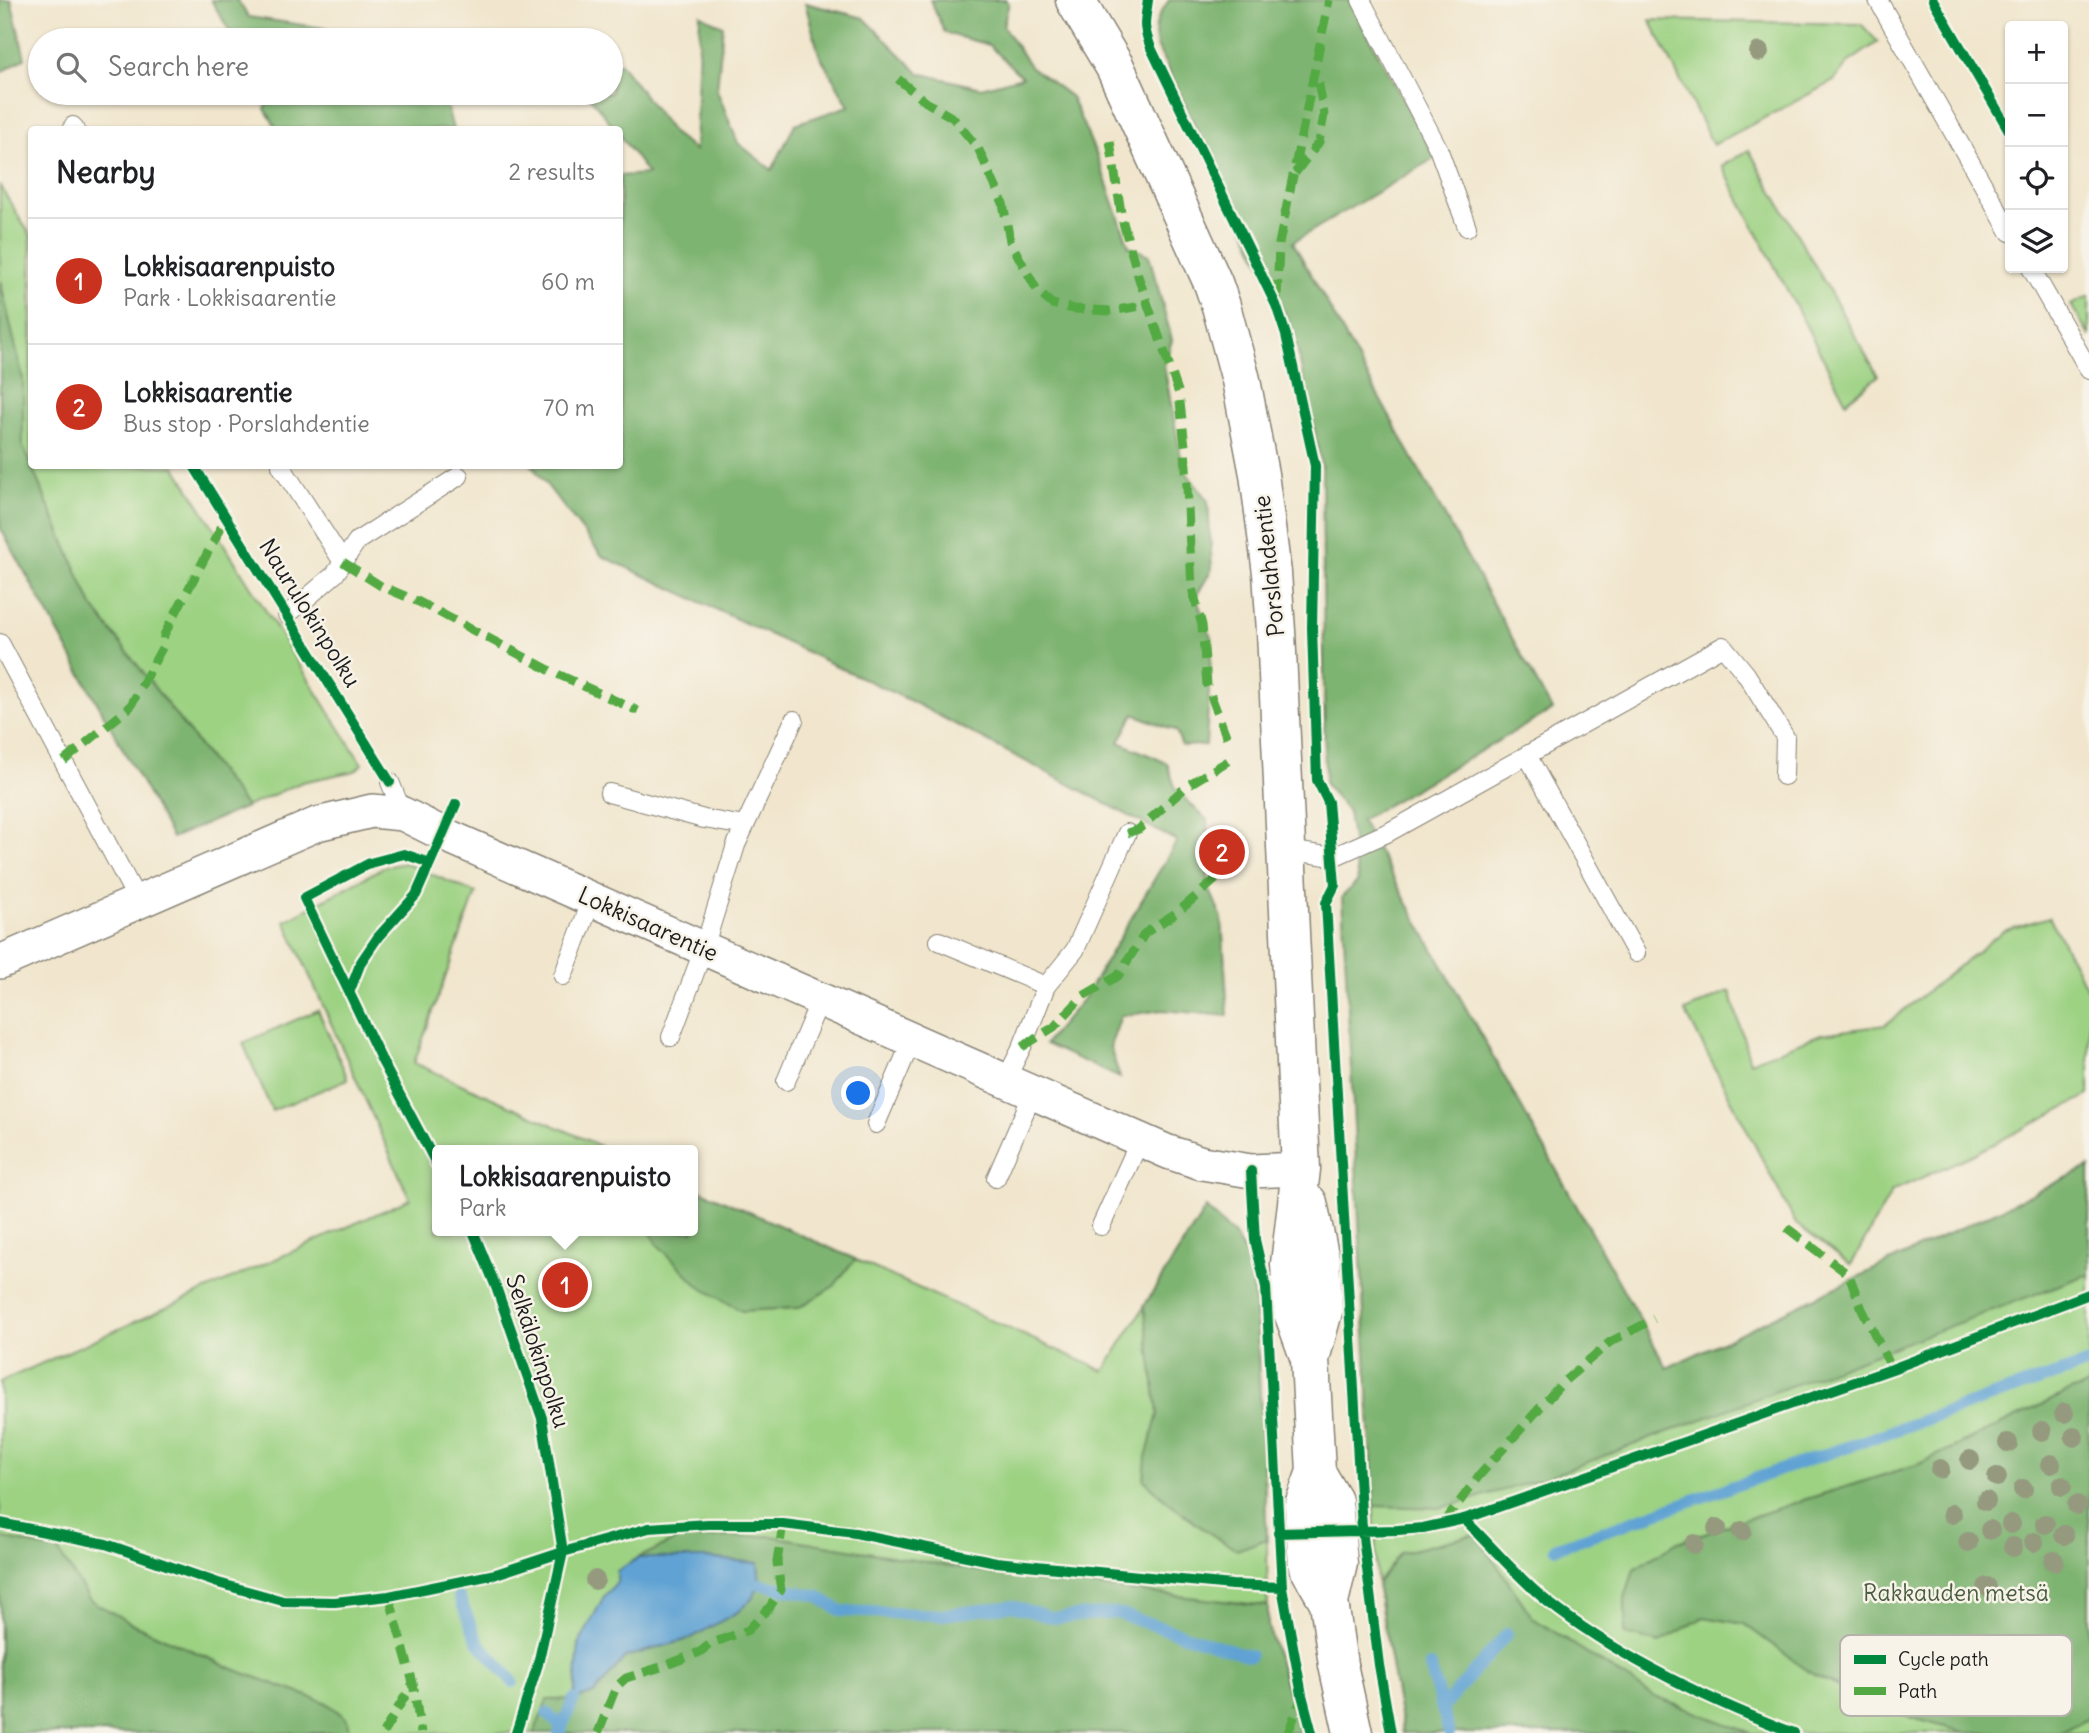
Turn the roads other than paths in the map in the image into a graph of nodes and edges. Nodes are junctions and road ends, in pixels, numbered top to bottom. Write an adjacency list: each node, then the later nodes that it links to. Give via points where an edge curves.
1 (1076, 0): 21 (street, Porslahdentie, via 1115,67 1213,283 1241,380 1272,573)
2 (1361, 0): 5 (lane, via 1438,148)
3 (1878, 0): 4 (lane)
4 (2005, 223)
5 (1468, 227)
6 (2034, 273): 7 (lane)
7 (2089, 370)
8 (283, 469): 10 (lane)
9 (459, 476): 10 (lane, via 357,541)
10 (343, 562): 11 (lane, via 335,575)
11 (287, 615)
12 (0, 643): 23 (lane)
13 (794, 720): 19 (lane)
14 (1527, 755): 15 (lane, via 1723,646 1785,737); 21 (lane, via 1389,832 1333,857); 26 (lane)
15 (1784, 776)
16 (390, 782): 18 (lane)
17 (609, 793): 19 (lane, via 704,820)
18 (403, 814): 22 (street, Lokkisaarentie); 23 (street, Lokkisaarentie, via 372,811 317,824)
19 (745, 826): 25 (lane)
20 (1127, 833): 29 (lane, via 1075,950)
21 (1287, 850): 37 (street, Porslahdentie)
22 (592, 900): 25 (street, Lokkisaarentie); 28 (lane)
23 (138, 901): 27 (street, Lokkisaarentie)
24 (939, 941): 29 (lane)
25 (704, 948): 30 (street, Lokkisaarentie); 31 (lane)
26 (1636, 953)
27 (0, 962)
28 (563, 976)
29 (1046, 986): 34 (lane, via 1022,1048)
30 (820, 1000): 32 (street, Lokkisaarentie); 33 (lane)
31 (671, 1037)
32 (912, 1040): 34 (street, Lokkisaarentie); 35 (lane)
33 (786, 1081)
34 (1019, 1087): 36 (street, Lokkisaarentie); 38 (lane)
35 (876, 1124)
36 (1140, 1140): 37 (street, Lokkisaarentie, via 1202,1163 1251,1171); 39 (lane)
37 (1301, 1169): 40 (street, Porslahdentie, via 1290,1264 1293,1311 1310,1359 1316,1472 1304,1505 1308,1566 1329,1602)
38 (996, 1178)
39 (1101, 1226)
40 (1353, 1733)

